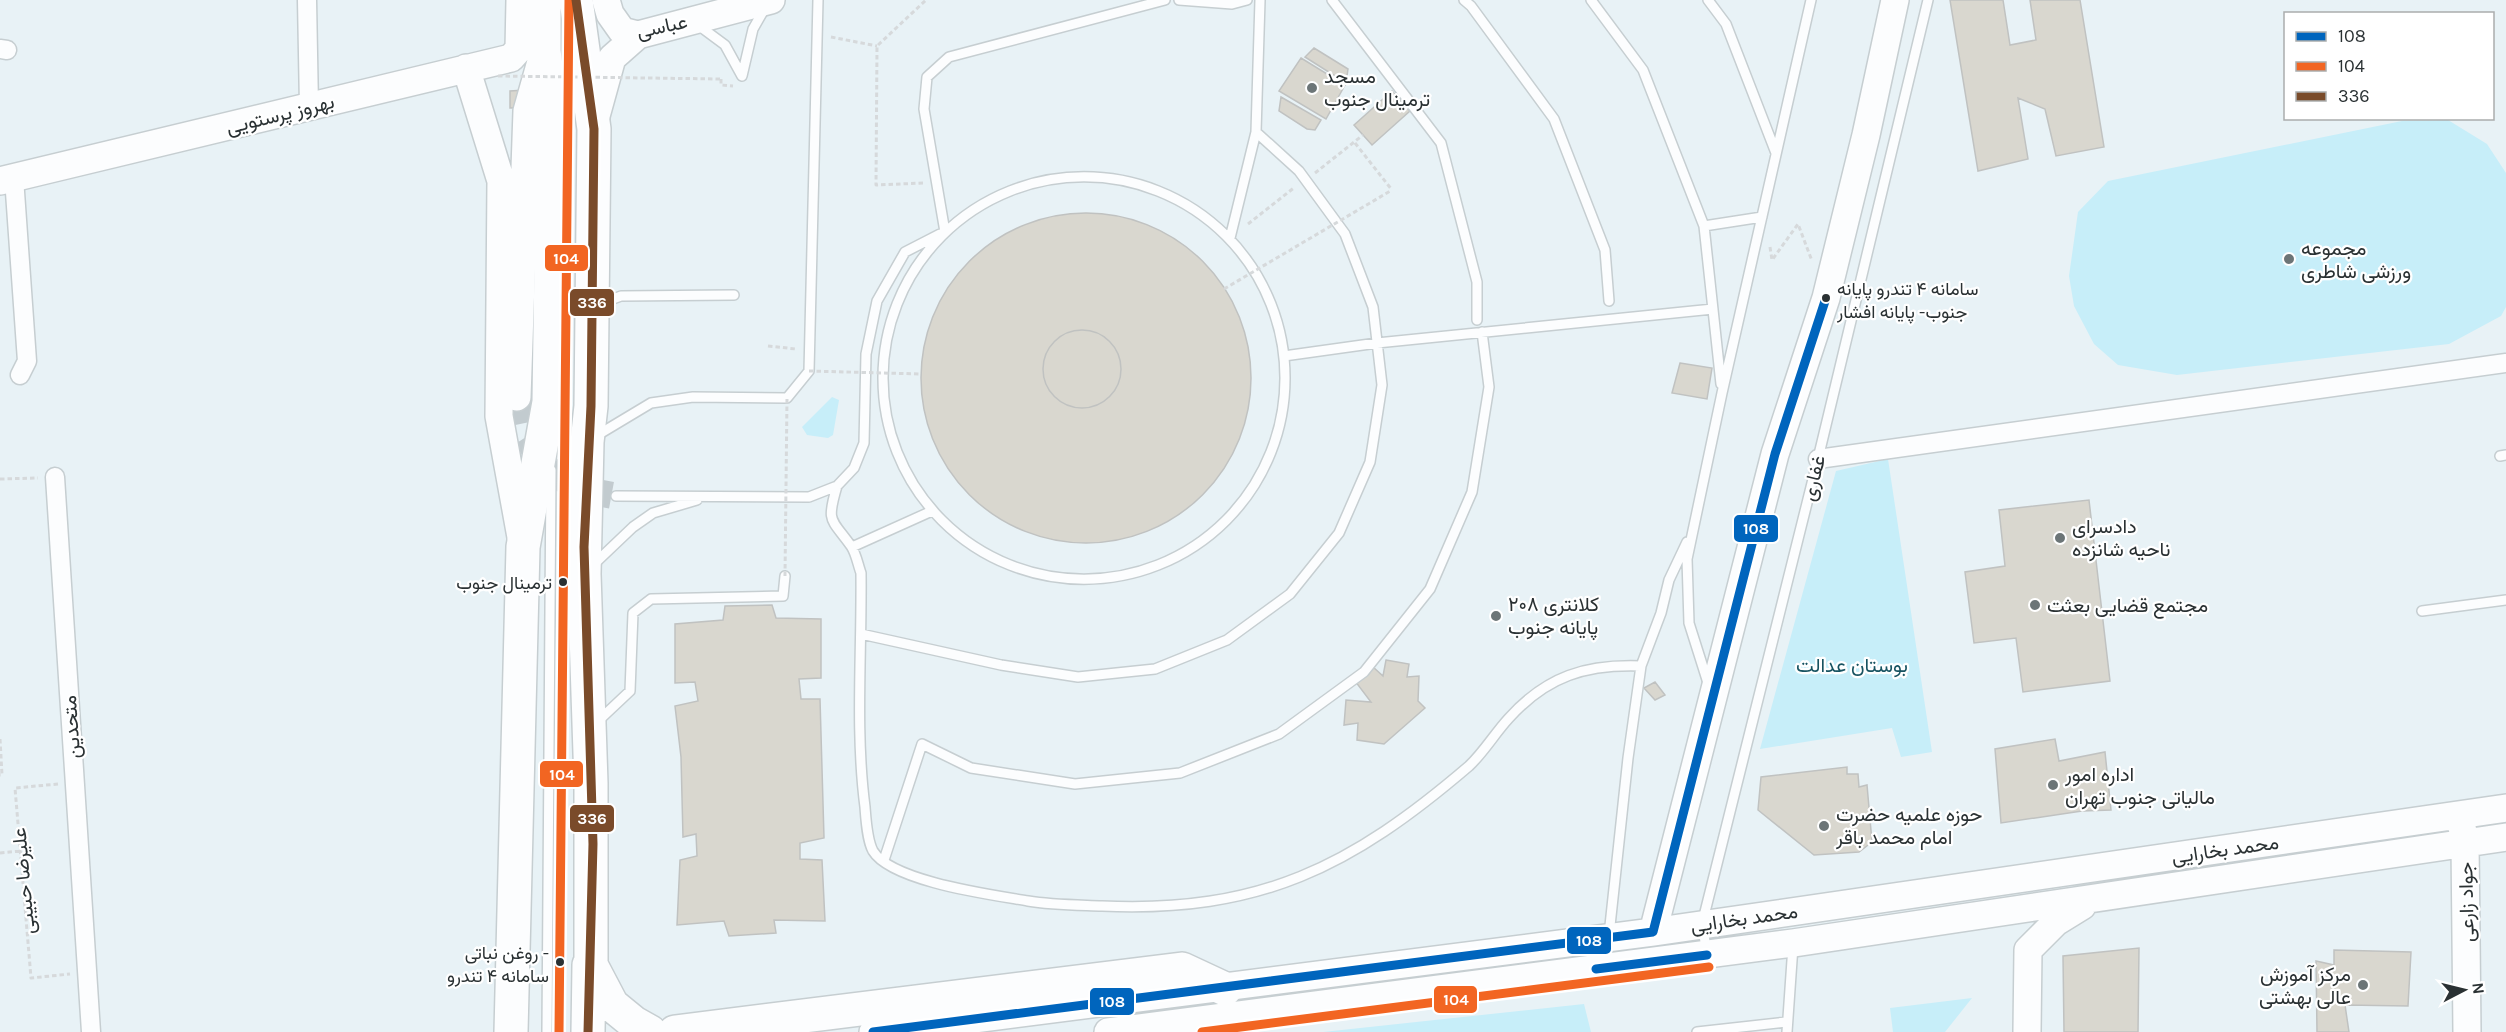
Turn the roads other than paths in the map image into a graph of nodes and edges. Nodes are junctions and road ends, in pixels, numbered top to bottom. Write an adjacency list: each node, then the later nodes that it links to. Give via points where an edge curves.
1 (306, 0): 22 (street)
2 (576, 0): 23 (highway)
3 (606, 0): 19 (main road, عباسی, via 622,31)
4 (770, 0): 18 (main road, عباسی); 18 (lane, via 753,29 741,76 725,45)
5 (818, 0): 43 (lane, via 809,371 787,398 693,398 651,403)
6 (1166, 0): 29 (lane, via 949,57 927,77 924,109)
7 (1179, 0): 8 (lane, via 1232,4)
8 (1247, 0)
9 (1260, 0): 24 (lane)
10 (1332, 0): 35 (lane, via 1441,143 1477,282)
11 (1464, 0): 32 (lane, via 1554,119 1605,250)
12 (1591, 0): 28 (lane, via 1643,70)
13 (1708, 0): 25 (lane, via 1726,24)
14 (1811, 0): 25 (lane)
15 (1895, 0): 61 (main road, via 1826,298 1775,454)
16 (1928, 0): 45 (lane, غفاری)
17 (528, 3): 20 (highway); 21 (main road, بهروز پرستویی, via 519,49 511,58)
18 (691, 20): 19 (main road, عباسی)
19 (638, 35): 23 (main road, via 612,58)
20 (550, 55): 42 (main road, via 527,111); 44 (lane); 53 (highway, via 553,122 549,402)
21 (466, 68): 22 (main road, بهروز پرستویی); 53 (main road, via 501,181 499,416)
22 (309, 107): 26 (main road, بهروز پرستویی)
23 (594, 129): 33 (highway)
24 (1256, 132): 30 (lane); 37 (lane, via 1299,171 1345,234 1373,307)
25 (1776, 154): 27 (lane)
26 (7, 179): 40 (street, via 27,361)
27 (1762, 217): 28 (lane); 41 (lane)
28 (1704, 226): 34 (lane)
29 (945, 232): 30 (lane, via 987,200 1036,181 1088,176 1140,184 1189,205); 48 (lane, via 905,252 877,301 866,354 864,443 854,468); 51 (lane, via 912,272 891,318 882,369 887,420 903,468)
30 (1230, 238): 38 (lane, via 1256,273 1275,313)
31 (734, 295): 33 (lane, via 621,296)
32 (1609, 301)
33 (592, 307): 43 (highway)
34 (1713, 309): 36 (lane); 41 (lane)
35 (1477, 320)
36 (1482, 332): 37 (lane); 67 (lane, via 1488,387 1472,492 1430,589 1364,672 1279,734 1180,773 1075,784 971,768 922,744)
37 (1377, 343): 38 (lane); 59 (lane, via 1382,385 1370,462 1339,533 1290,594 1227,640 1155,669 1078,677 1001,665)
38 (1284, 356): 51 (lane, via 1284,408 1270,457 1244,501 1209,538 1165,564 1116,578 1065,580 1015,568 970,545)
39 (2506, 363): 45 (street)
40 (20, 375)
41 (1722, 393): 52 (lane)
42 (517, 397)
43 (587, 442): 55 (highway)
44 (552, 449)
45 (1818, 459): 70 (lane, غفاری)
46 (552, 461): 79 (lane)
47 (55, 477): 77 (street, متحدین)
48 (837, 486): 50 (lane, via 809,497); 54 (lane, via 830,510 837,530)
49 (616, 496): 50 (lane)
50 (707, 496): 55 (lane, via 653,513)
51 (932, 511): 54 (lane)
52 (1694, 526): 60 (lane, via 1669,580); 61 (lane, via 1687,559 1689,623)
53 (523, 547): 78 (highway)
54 (852, 547): 59 (lane, via 861,573)
55 (584, 574): 62 (highway)
56 (785, 576): 62 (lane, via 783,596 651,599 633,613 630,691 594,724)
57 (2506, 600): 58 (lane)
58 (2422, 611)
59 (861, 634): 67 (lane, via 860,772 873,851)
60 (1641, 666): 67 (lane, via 1604,665 1536,691 1472,763 1382,833 1334,862 1239,897 1176,906 1038,903 953,888 907,873); 72 (lane)
61 (1713, 700): 71 (main road)
62 (589, 754): 68 (highway)
63 (2506, 808): 64 (main road, محمد بخارایی)
64 (2460, 815): 66 (main road, جواد زارعی); 70 (main road, محمد بخارایی)
65 (2506, 837): 66 (main road, محمد بخارایی)
66 (2465, 843): 69 (main road, محمد بخارایی); 87 (main road, جواد زارعی)
67 (884, 860)
68 (591, 873): 80 (highway); 81 (highway, via 591,965 612,1005)
69 (2092, 900): 73 (main road, محمد بخارایی); 86 (main road, via 2056,921 2028,950)
70 (1702, 924): 71 (main road, محمد بخارایی); 74 (lane, غفاری)
71 (1653, 932): 72 (main road, محمد بخارایی); 74 (main road)
72 (1609, 938): 75 (main road, محمد بخارایی)
73 (1793, 944): 74 (main road, محمد بخارایی); 76 (lane)
74 (1697, 956): 84 (main road, محمد بخارایی)
75 (1225, 989): 82 (highway, via 1182,969); 83 (main road, محمد بخارایی)
76 (1787, 1027): 85 (lane)
77 (91, 1032)
78 (511, 1032)
79 (547, 1032)
80 (588, 1032)
81 (650, 1032)
82 (675, 1032)
83 (873, 1032)
84 (1108, 1032)
85 (1697, 1032)
86 (2027, 1032)
87 (2468, 1032)

